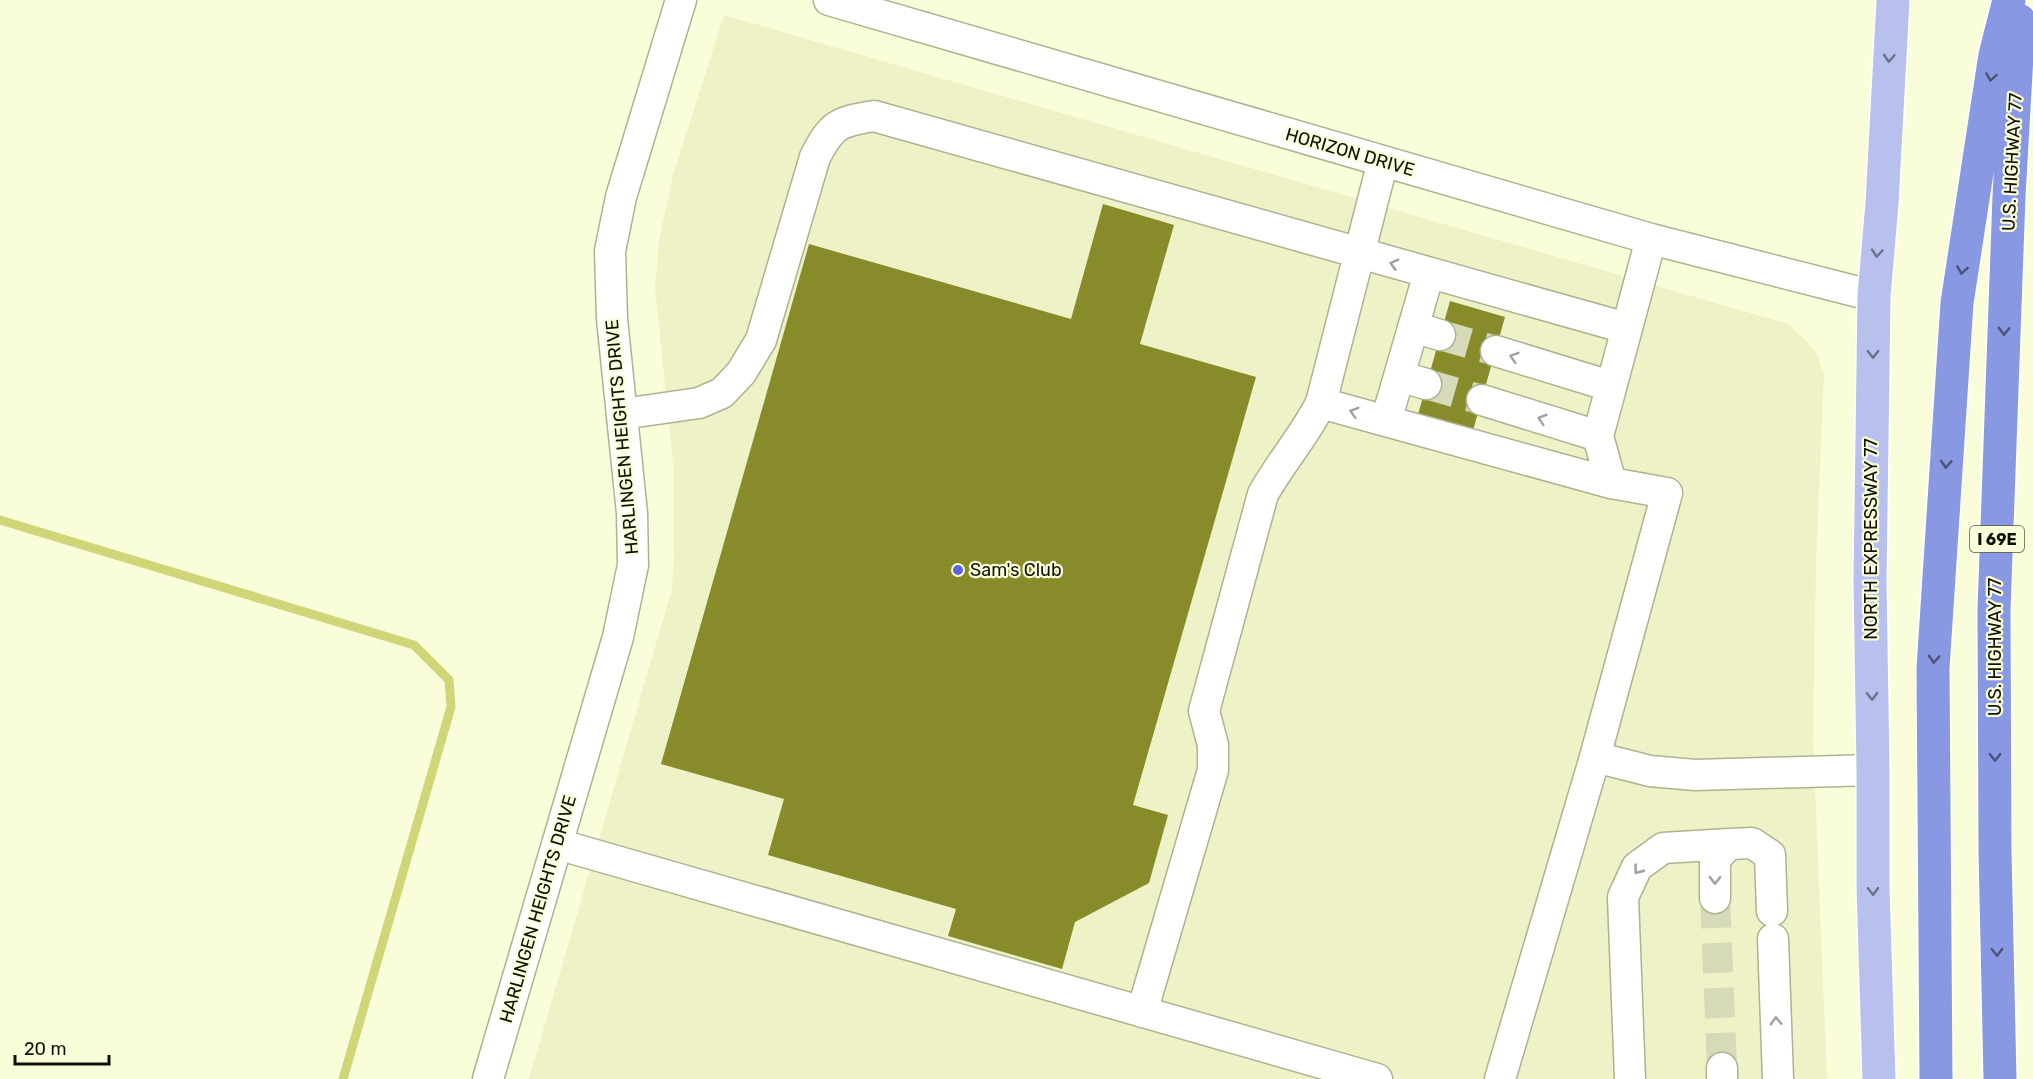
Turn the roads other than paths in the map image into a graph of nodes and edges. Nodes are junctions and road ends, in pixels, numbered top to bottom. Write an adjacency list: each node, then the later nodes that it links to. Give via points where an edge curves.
1 (681, 0): 16 (street, HARLINGEN HEIGHTS DRIVE, via 621,197 610,251)
2 (829, 0): 6 (street, HORIZON DRIVE)
3 (1893, 0): 10 (main road, NORTH EXPRESSWAY 77, one-way to 10)
4 (2010, 0): 32 (highway, one-way to 32, via 1995,56 1956,315 1933,668)
5 (2020, 0): 33 (highway, U.S. HIGHWAY 77 / I 69E, one-way to 33, via 1994,610)
6 (1383, 161): 7 (street, HORIZON DRIVE); 8 (street)
7 (1651, 239): 10 (street, HORIZON DRIVE); 11 (street)
8 (1360, 254): 9 (street, one-way to 8); 15 (street); 16 (street, via 874,116 845,121 826,135 815,157 761,340 741,373 722,393 699,404)
9 (1429, 273): 11 (street); 17 (street, via 1427,331 1413,380)
10 (1874, 296): 21 (main road, NORTH EXPRESSWAY 77, one-way to 21, via 1870,580)
11 (1626, 328): 13 (street)
12 (1496, 351): 13 (street, one-way to 12)
13 (1610, 386): 18 (street)
14 (1482, 400): 18 (street, one-way to 14)
15 (1322, 403): 17 (street, one-way to 15); 25 (street, via 1263,494 1204,711 1214,745 1213,770)
16 (622, 414): 22 (street, HARLINGEN HEIGHTS DRIVE, via 633,565 618,637)
17 (1386, 421): 19 (street)
18 (1598, 436): 19 (street)
19 (1611, 483): 20 (street, via 1666,494)
20 (1595, 757): 21 (street, via 1650,771 1695,775); 28 (street)
21 (1873, 770): 31 (main road, NORTH EXPRESSWAY 77, one-way to 31)
22 (557, 844): 25 (street); 26 (street, HARLINGEN HEIGHTS DRIVE)
23 (1729, 844): 24 (street, one-way to 24, via 1716,859); 29 (street, one-way to 29, via 1663,848 1637,867 1623,897); 30 (street, one-way to 23, via 1770,855 1752,843)
24 (1715, 898)
25 (1142, 1012): 27 (street)
26 (488, 1079)
27 (1377, 1079)
28 (1500, 1079)
29 (1630, 1079)
30 (1778, 1079)
31 (1880, 1079)
32 (1936, 1079)
33 (2000, 1079)

